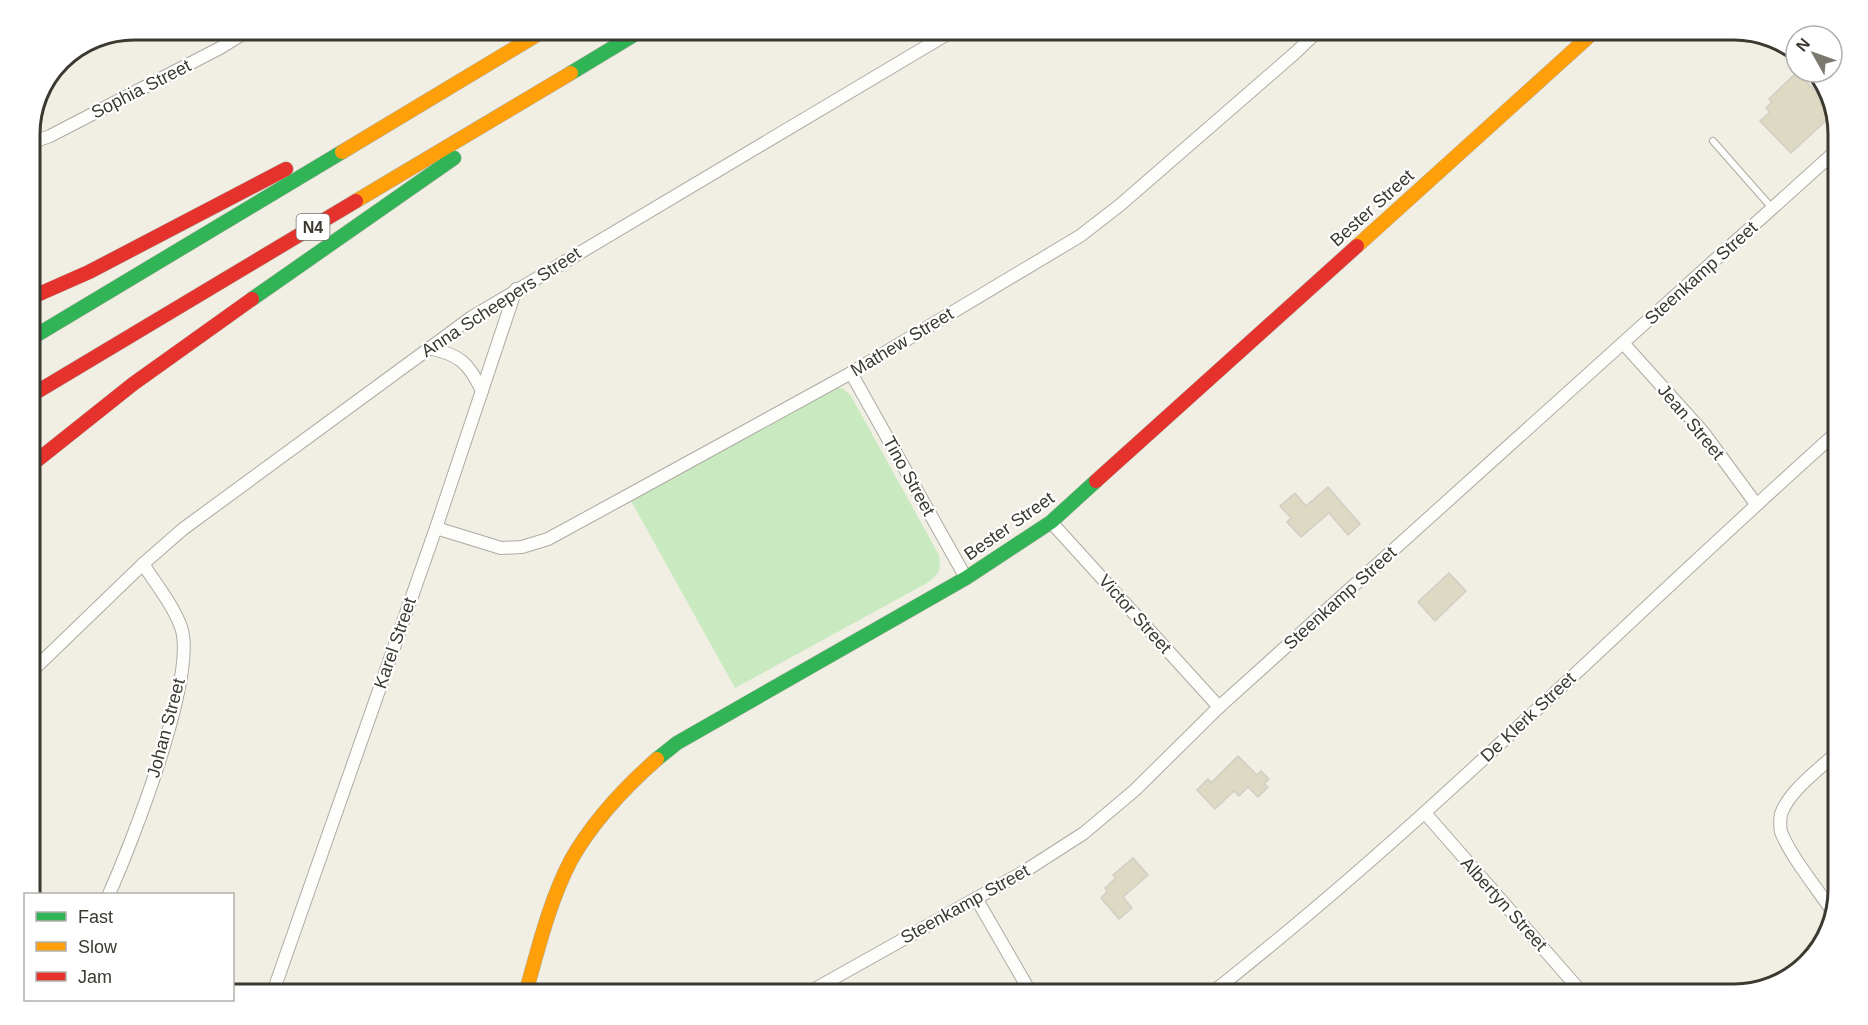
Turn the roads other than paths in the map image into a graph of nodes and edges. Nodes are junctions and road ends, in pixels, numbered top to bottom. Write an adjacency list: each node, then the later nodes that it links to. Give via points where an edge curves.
1 (233, 40): 9 (street, Sophia Street)
2 (524, 40): 14 (main road, via 224,202)
3 (526, 40): 15 (main road)
4 (625, 40): 8 (main road, N4)
5 (937, 40): 13 (street, Anna Scheepers Street)
6 (1308, 40): 18 (street, Mathew Street, via 1080,236)
7 (1585, 40): 24 (main road, Bester Street)
8 (595, 58): 19 (main road, N4); 22 (main road, via 168,357)
9 (41, 139)
10 (1713, 141): 12 (lane)
11 (1827, 159): 12 (street, Steenkamp Street)
12 (1772, 208): 16 (street, Steenkamp Street)
13 (516, 289): 17 (street, Anna Scheepers Street); 20 (street, Karel Street)
14 (41, 293)
15 (41, 332)
16 (1623, 343): 23 (street, Jean Street, via 1703,432); 29 (street, Steenkamp Street)
17 (428, 348): 20 (street, via 461,359); 26 (street, Anna Scheepers Street, via 183,529)
18 (851, 373): 25 (street, Mathew Street, via 534,544 501,548); 27 (street, Tino Street)
19 (41, 389)
20 (482, 391): 25 (street, Karel Street)
21 (1827, 440): 23 (street, De Klerk Street)
22 (41, 457)
23 (1756, 504): 31 (street, De Klerk Street)
24 (1050, 522): 27 (main road, Bester Street); 29 (street, Victor Street)
25 (436, 528): 35 (street, Karel Street)
26 (143, 564): 28 (street, Anna Scheepers Street); 32 (street, Johan Street, via 176,618 184,645 175,705 150,788)
27 (966, 578): 36 (main road, Bester Street, via 677,742 657,759 617,798 571,860 558,888)
28 (41, 662)
29 (1219, 706): 33 (street, Steenkamp Street, via 1135,790 1084,832)
30 (1828, 761): 34 (street, via 1809,777 1780,815 1780,830)
31 (1425, 813): 39 (street, De Klerk Street); 40 (street, Albertyn Street)
32 (109, 893)
33 (976, 898): 37 (street, Steenkamp Street); 38 (street)
34 (1827, 903)
35 (276, 985)
36 (528, 985)
37 (822, 985)
38 (1026, 985)
39 (1222, 985)
40 (1575, 985)

